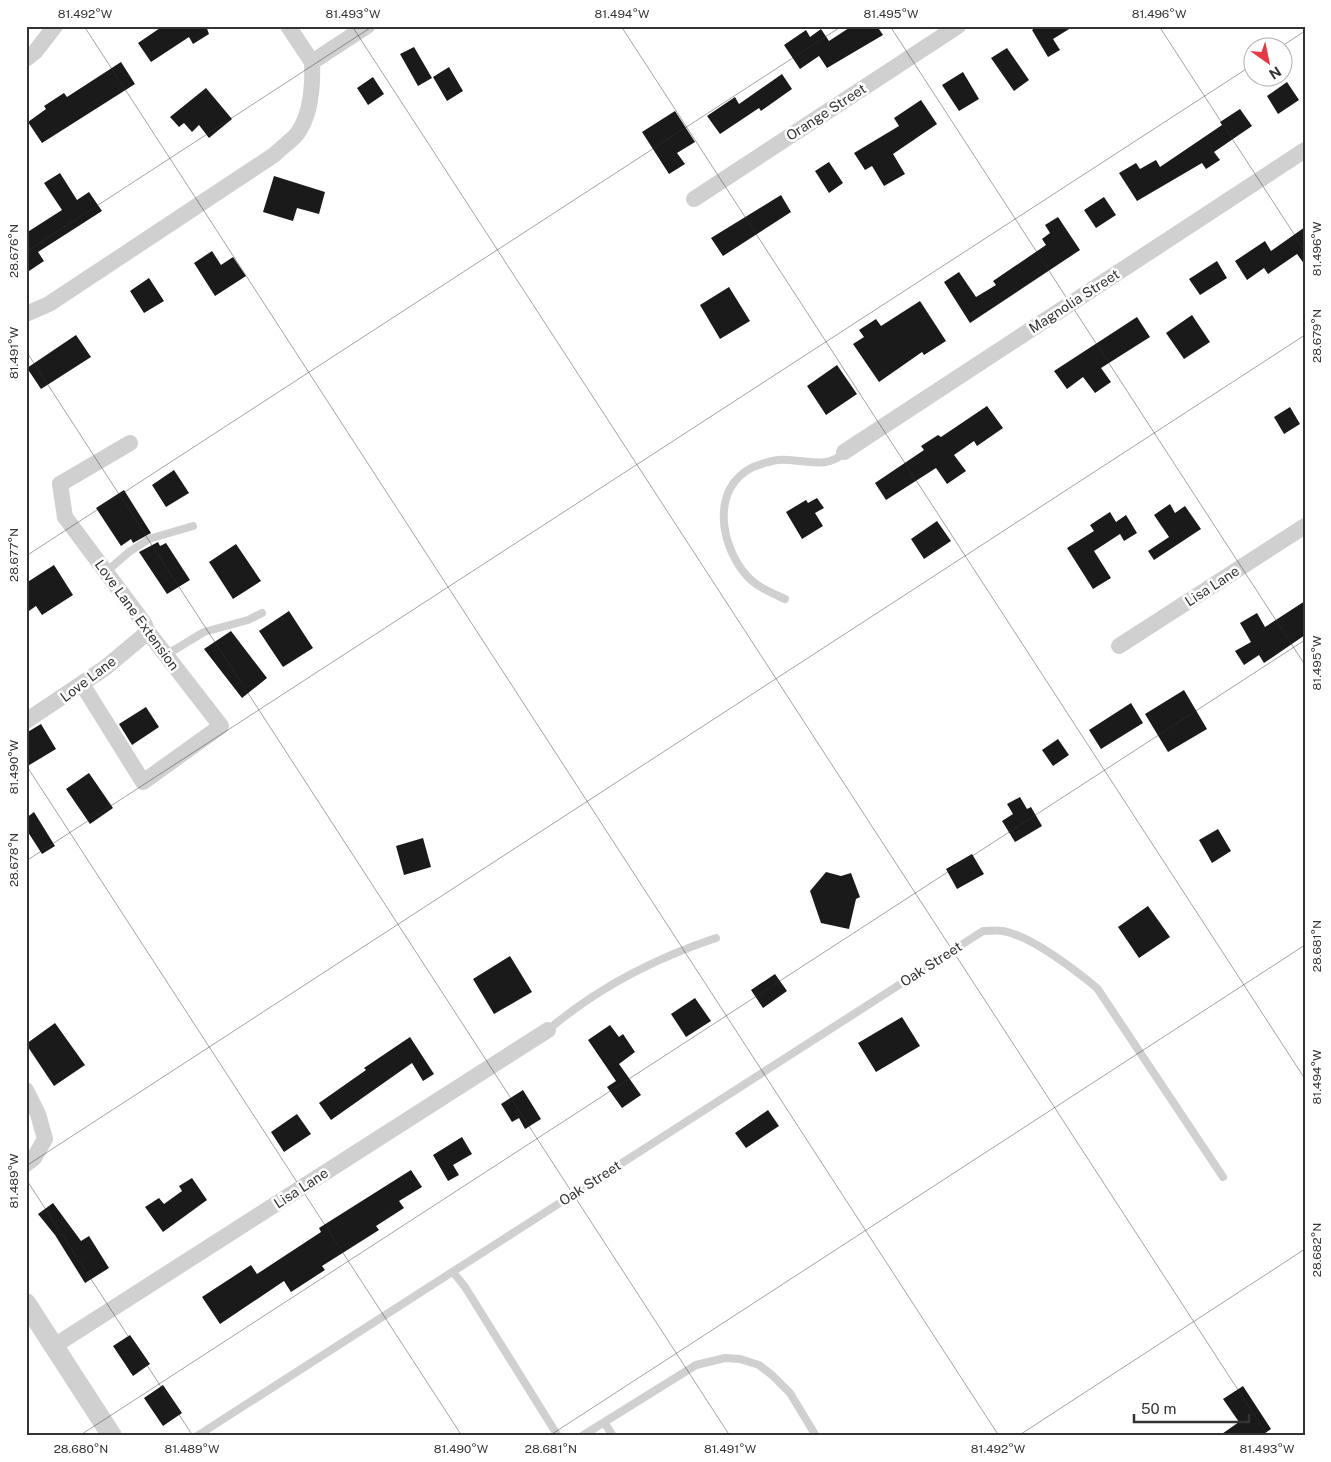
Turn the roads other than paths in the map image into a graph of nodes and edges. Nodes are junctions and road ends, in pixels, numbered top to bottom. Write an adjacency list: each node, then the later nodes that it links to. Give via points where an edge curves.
1 (55, 26): 5 (street)
2 (288, 26): 6 (street)
3 (367, 26): 6 (street)
4 (958, 26): 8 (street, Orange Street)
5 (26, 59)
6 (312, 62): 9 (street, via 313,86 304,118 297,134 274,155 49,304)
7 (1305, 150): 11 (street, Magnolia Street)
8 (694, 198)
9 (26, 314)
10 (130, 443): 14 (street, Love Lane Extension, via 60,484 65,517)
11 (844, 452): 15 (lane, via 825,462 780,460 757,466 738,478 725,501 724,528 734,558 756,585)
12 (194, 526): 14 (lane, via 149,539)
13 (1305, 526): 18 (street, Lisa Lane)
14 (106, 572): 17 (street, Love Lane Extension)
15 (786, 599)
16 (262, 613): 19 (lane, via 204,632)
17 (148, 632): 19 (street, Love Lane Extension); 20 (street, Love Lane)
18 (1119, 646)
19 (166, 655): 20 (street, Love Lane Extension, via 221,726 143,782)
20 (82, 684): 21 (street, Love Lane)
21 (26, 721)
22 (716, 938): 23 (lane, via 654,961 565,1015)
23 (548, 1030): 29 (street, Lisa Lane)
24 (26, 1090): 25 (street, via 38,1114 45,1139 34,1158)
25 (26, 1164)
26 (1223, 1177): 27 (lane, Oak Street, via 1097,988 1076,970 1019,936 1003,931 983,931)
27 (453, 1272): 32 (lane, Oak Street); 33 (lane)
28 (26, 1302): 29 (street)
29 (54, 1346): 31 (street)
30 (604, 1422): 34 (lane); 35 (lane); 36 (lane, via 696,1365 732,1358 759,1365 772,1374 790,1393)
31 (112, 1436)
32 (197, 1436)
33 (558, 1436)
34 (582, 1436)
35 (613, 1436)
36 (816, 1436)

